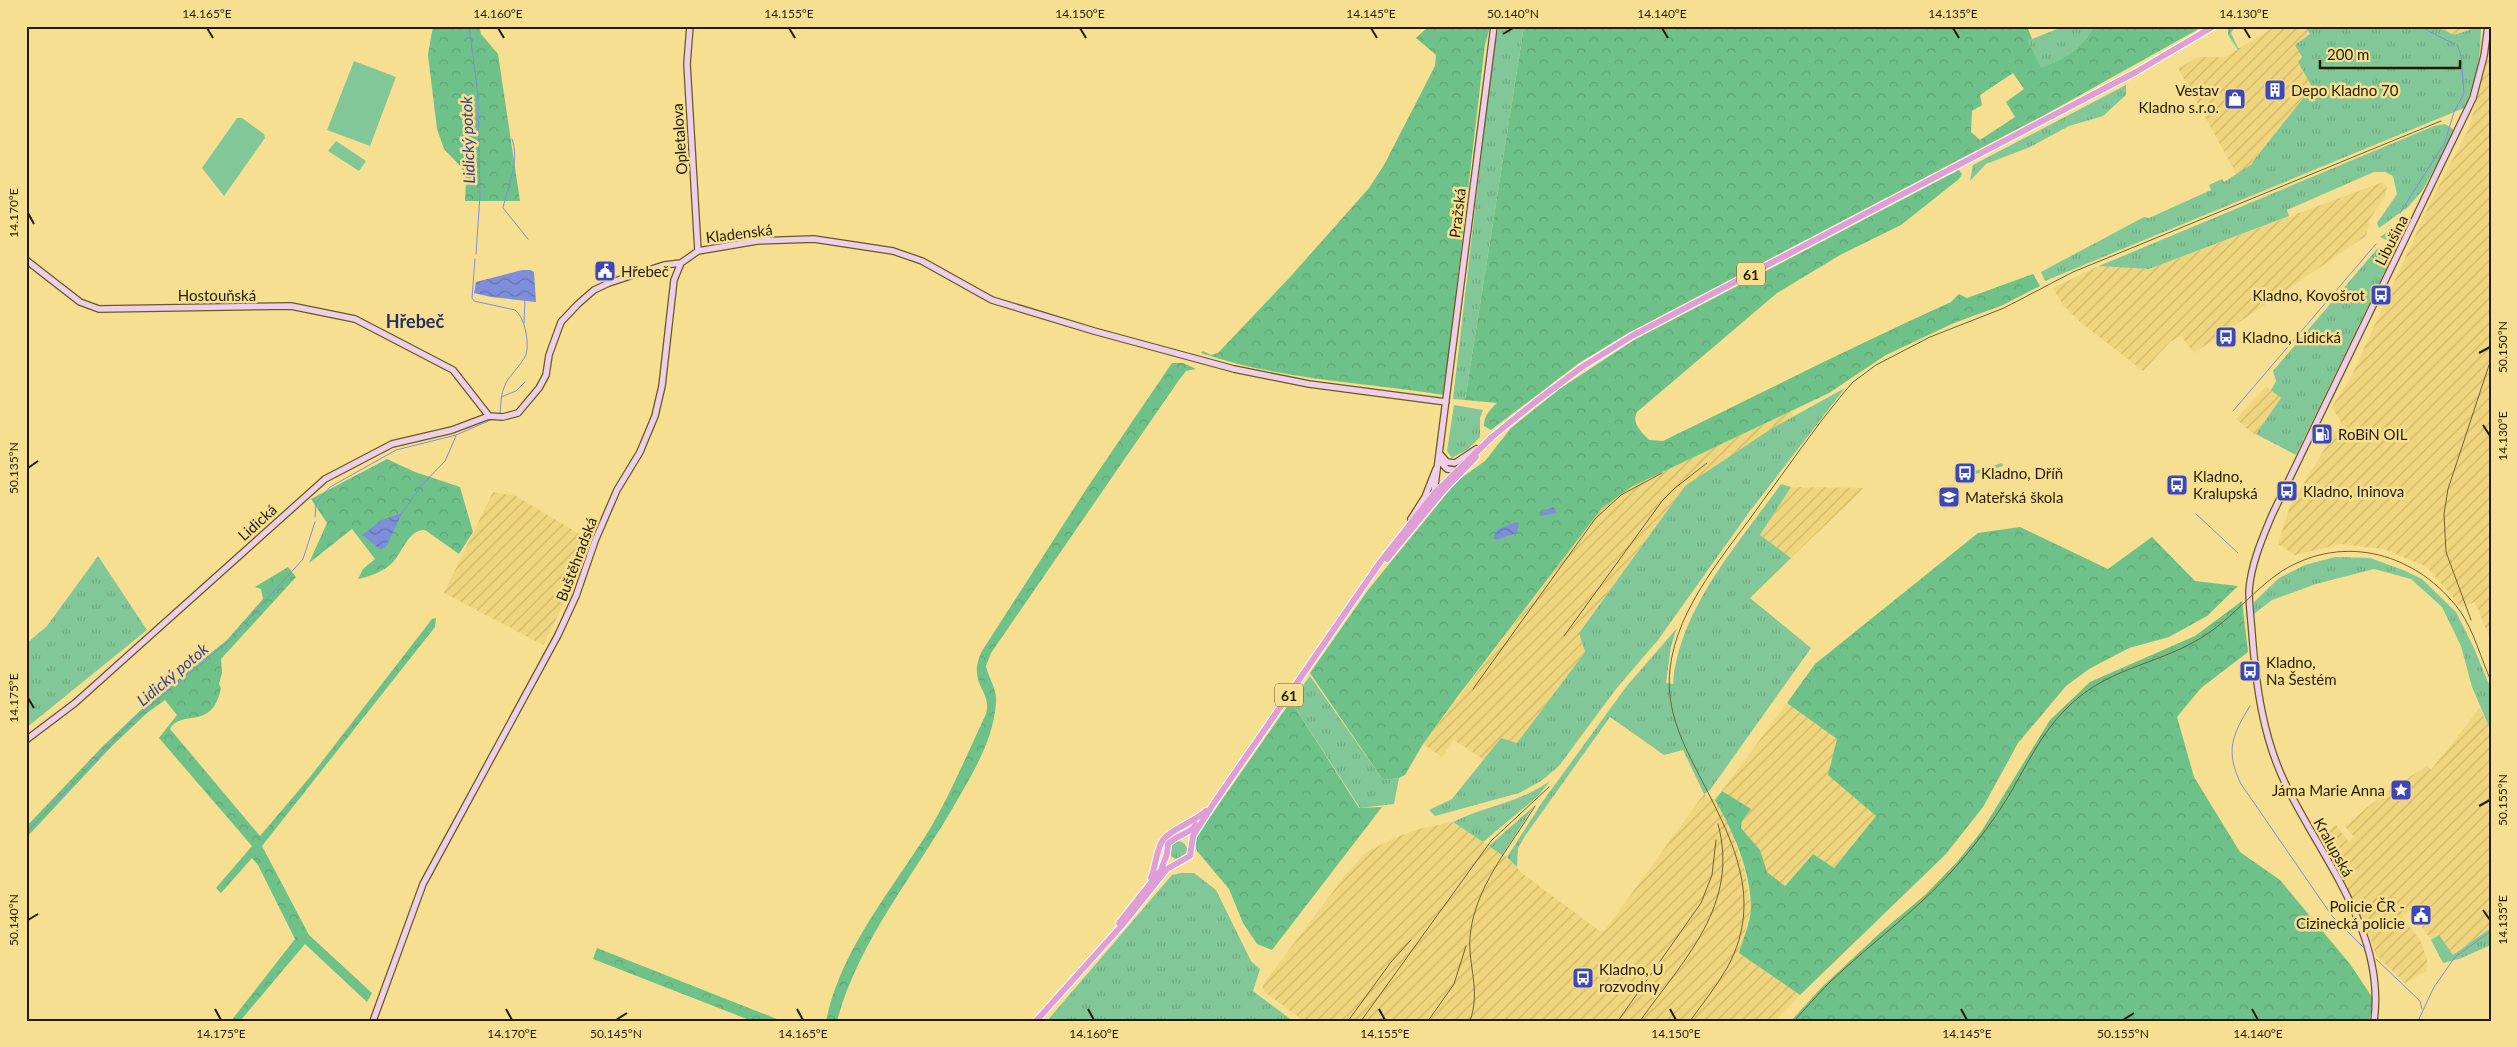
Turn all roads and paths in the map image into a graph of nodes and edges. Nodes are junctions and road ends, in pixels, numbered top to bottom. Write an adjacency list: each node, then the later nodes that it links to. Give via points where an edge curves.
1 (690, 26): 5 (street, Opletalova, via 687,64)
2 (1494, 26): 8 (street, Pražská)
3 (2214, 26): 10 (main road, 61, via 2128,76 1632,336 1558,384)
4 (2488, 26): 18 (street, Libušina, via 2473,98 2462,125 2285,485 2256,554)
5 (698, 251): 7 (street, Kladenská); 8 (street, Kladenská, via 757,241 814,238 893,251 922,261 992,300 1168,351 1309,384)
6 (26, 260): 9 (street, Hostouňská, via 80,302 99,309 291,306 355,319 446,365 459,375)
7 (681, 263): 9 (street, Kladenská, via 664,265 594,290 562,322 549,355 546,375 525,407 511,416); 28 (street, Buštěhradská, via 672,288 662,386 646,440 617,490 558,635 417,896)
8 (1446, 402): 12 (street, Pražská)
9 (489, 416): 20 (street, Lidická, via 452,430 392,444 325,479 75,703)
10 (1508, 424): 11 (main road, 61); 13 (main road, 61)
11 (1492, 437): 12 (street, via 1457,462 1447,462); 14 (main road, 61)
12 (1440, 457): 14 (street, via 1445,468); 15 (street); 17 (street, via 1425,497)
13 (1464, 469): 14 (street); 16 (main road, 61)
14 (1455, 471): 15 (main road, 61)
15 (1434, 494): 16 (street); 17 (main road, 61)
16 (1418, 521): 19 (main road, 61)
17 (1398, 538): 19 (main road, 61)
18 (2253, 570): 30 (street, Kralupská, via 2249,591 2254,654 2266,732 2286,786 2348,897 2360,928 2374,978)
19 (1364, 587): 21 (main road, 61)
20 (26, 740)
21 (1214, 803): 22 (main road, 61, via 1192,830); 23 (main road, 61); 26 (main road, 61, via 1194,822 1173,831 1164,839 1154,870)
22 (1180, 837): 23 (main road); 24 (main road, 61, via 1168,844)
23 (1190, 844): 25 (main road, 61, via 1190,856)
24 (1167, 854): 25 (main road); 26 (main road, 61, via 1161,870)
25 (1178, 862): 27 (main road, 61, via 1167,869)
26 (1140, 896): 27 (main road, 61)
27 (1091, 960): 29 (main road, 61)
28 (373, 1021)
29 (1036, 1021)
30 (2374, 1021)

